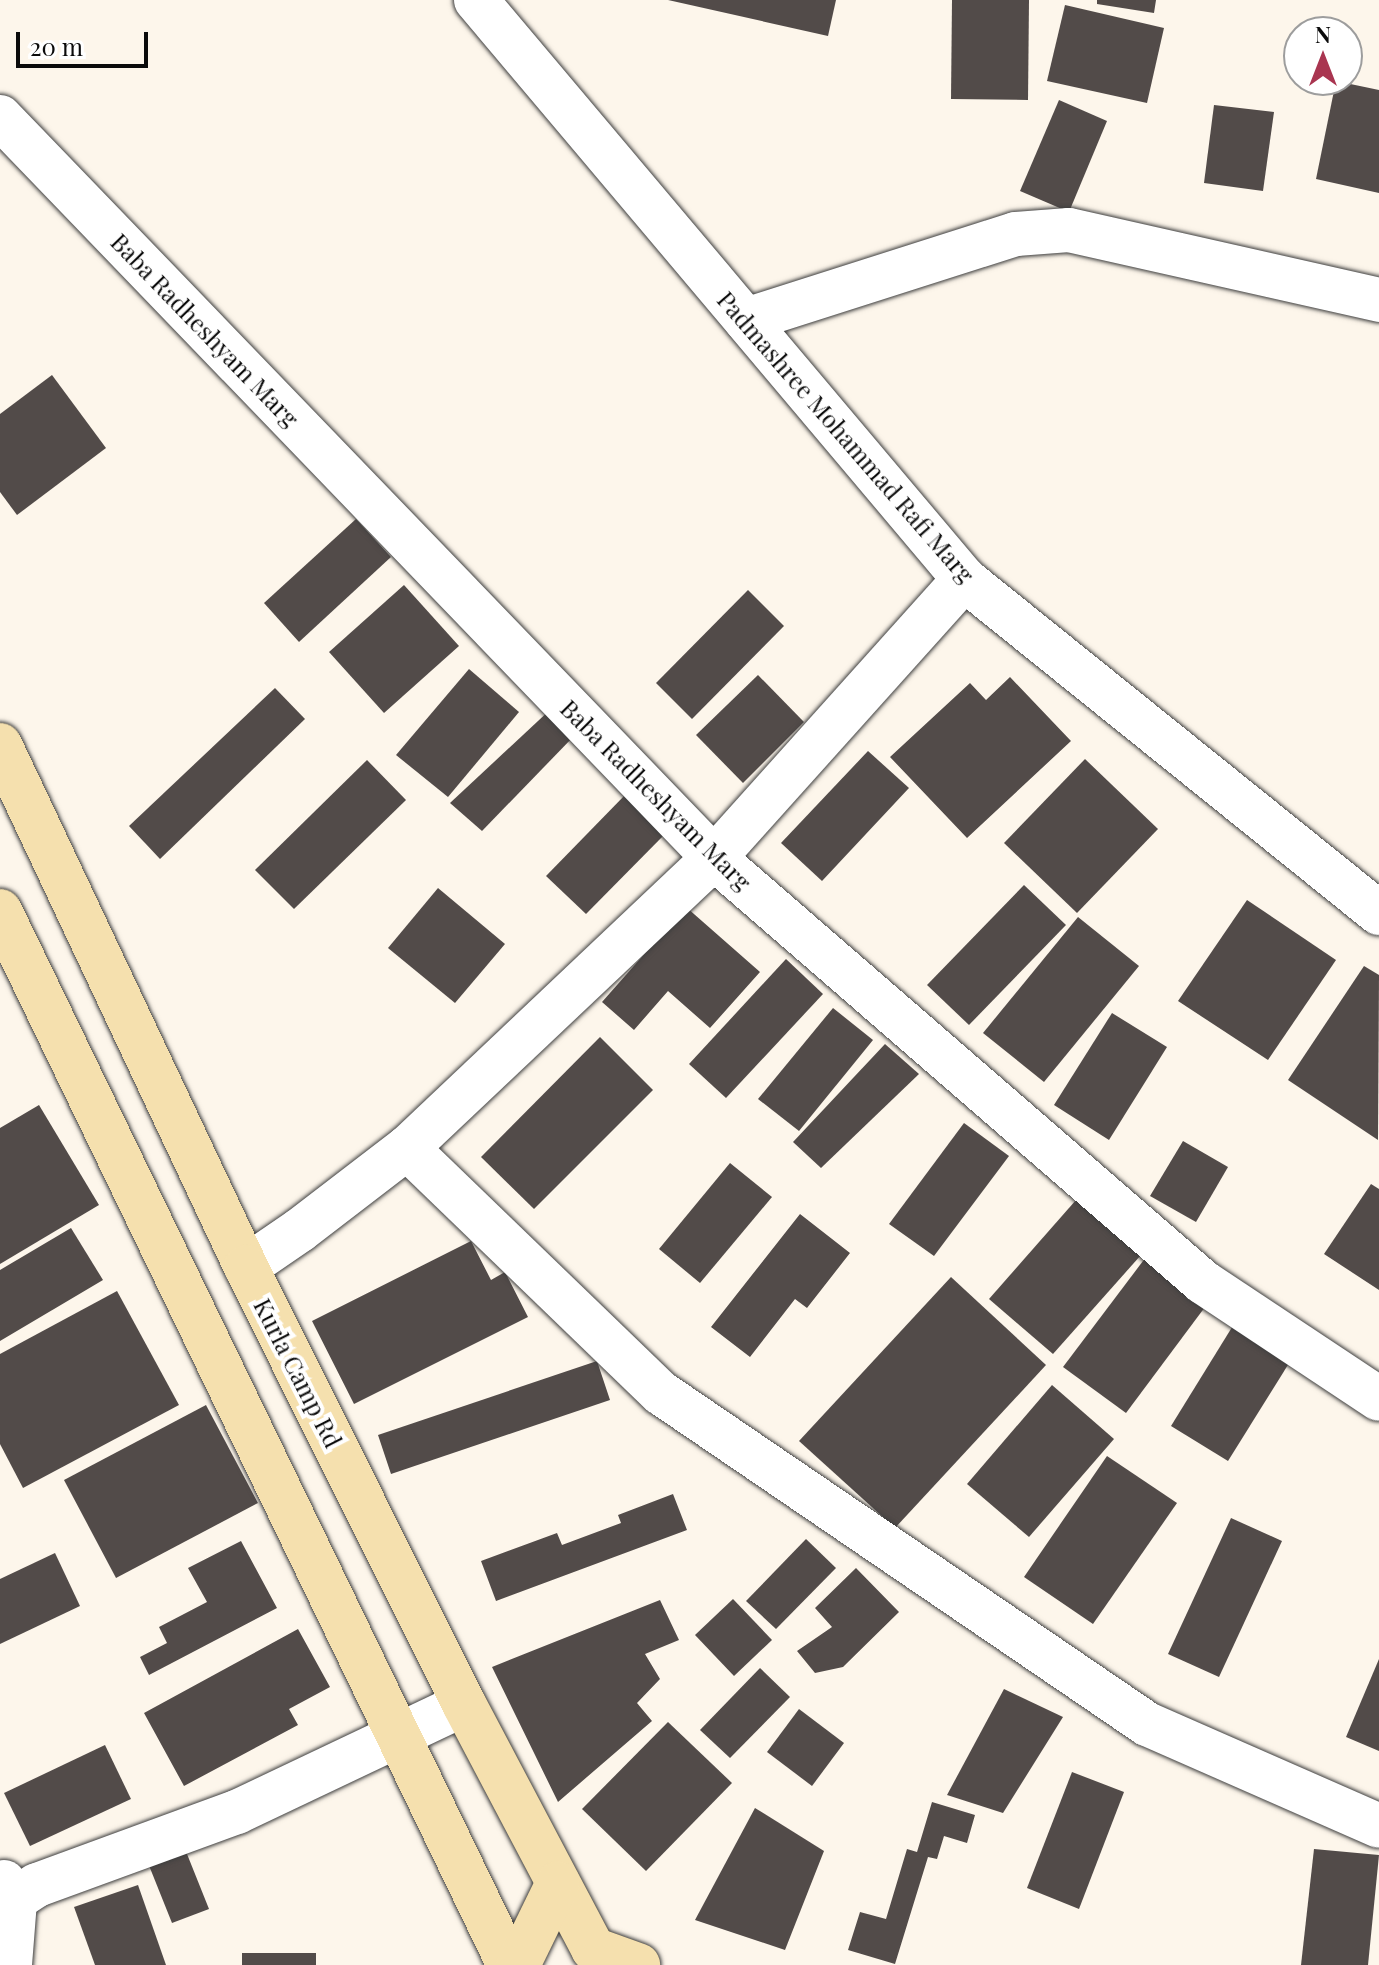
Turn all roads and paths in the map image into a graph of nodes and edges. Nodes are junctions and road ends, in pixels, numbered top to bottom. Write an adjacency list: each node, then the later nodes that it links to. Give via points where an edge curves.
1 (476, 0): 4 (street, Padmashree Mohammad Rafi Marg)
2 (0, 117): 7 (street, Baba Radheshyam Marg)
3 (1379, 300): 4 (street, via 1069,230 1016,234)
4 (746, 320): 5 (street, Padmashree Mohammad Rafi Marg)
5 (964, 579): 7 (street); 9 (street, Padmashree Mohammad Rafi Marg)
6 (0, 745): 11 (main road, Kurla Camp Rd)
7 (714, 858): 10 (street); 12 (street, Baba Radheshyam Marg, via 1203,1282)
8 (0, 911): 14 (main road)
9 (1379, 913)
10 (407, 1148): 11 (street); 15 (street, via 661,1393 1147,1724)
11 (246, 1267): 13 (main road, Kurla Camp Rd)
12 (1379, 1399)
13 (464, 1704): 14 (street); 16 (main road, Kurla Camp Rd)
14 (397, 1736): 17 (street, via 237,1812); 20 (main road)
15 (1379, 1826)
16 (558, 1883): 18 (main road, Kurla Camp Rd); 21 (main road)
17 (5, 1895): 19 (street)
18 (590, 1957): 22 (main road, Kurla Camp Rd)
19 (10, 1965)
20 (509, 1965)
21 (518, 1965)
22 (638, 1965)

